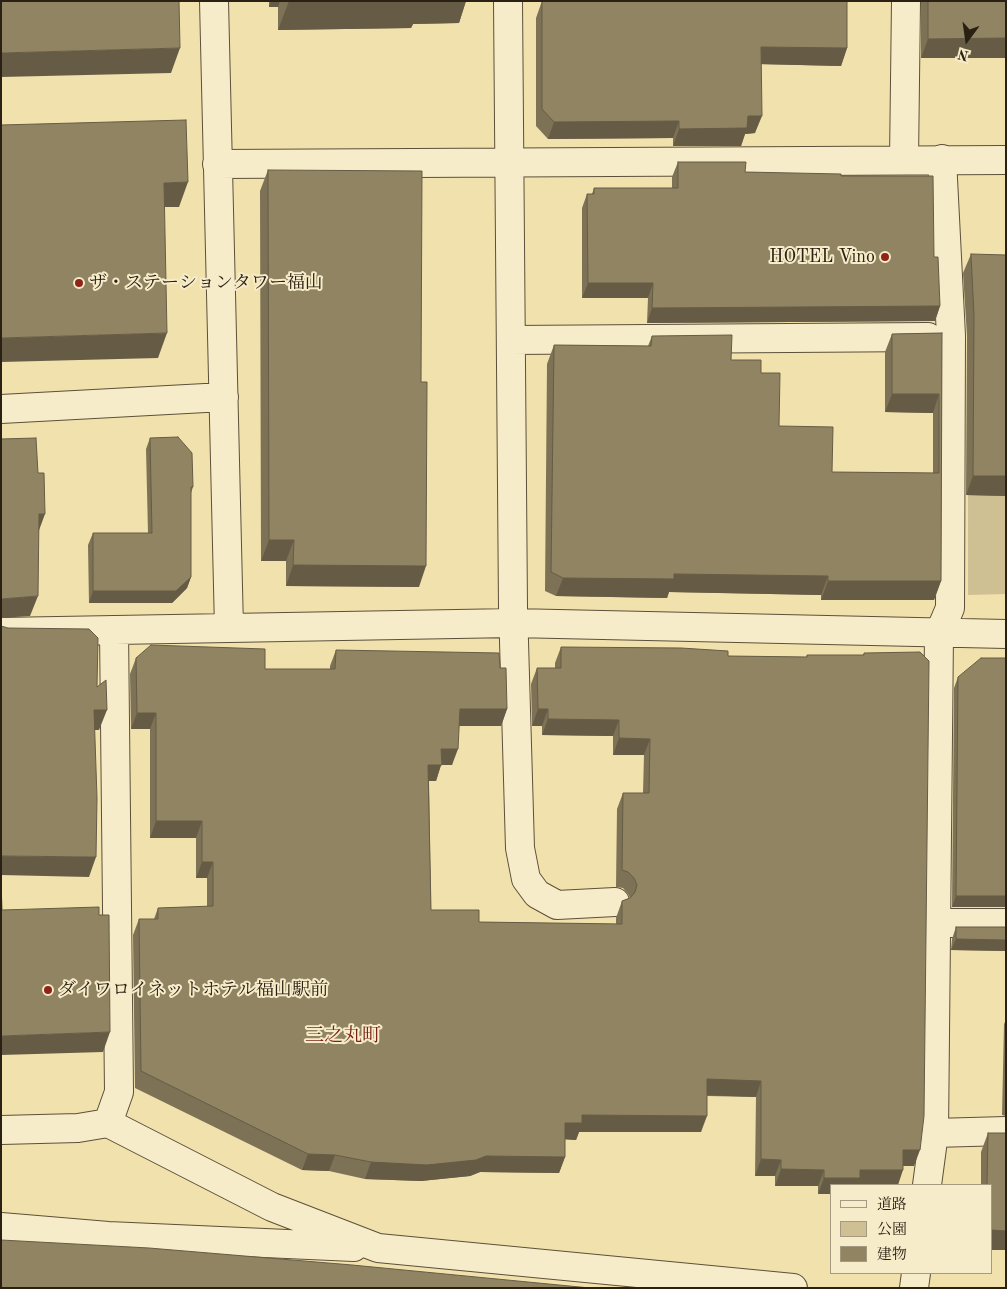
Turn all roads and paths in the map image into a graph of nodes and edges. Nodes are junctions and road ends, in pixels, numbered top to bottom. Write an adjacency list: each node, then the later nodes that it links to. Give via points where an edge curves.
1 (214, 1): 8 (street)
2 (508, 1): 7 (street)
3 (906, 1): 5 (street)
4 (942, 159): 5 (street); 6 (street); 9 (street)
5 (904, 160): 7 (street)
6 (1006, 160)
7 (510, 162): 8 (street); 10 (street)
8 (217, 164): 11 (street)
9 (951, 336): 10 (street); 17 (street, via 950,608)
10 (512, 340): 13 (street)
11 (224, 397): 12 (street); 14 (street)
12 (1, 409)
13 (513, 623): 14 (street); 17 (street); 19 (street, via 520,848 526,879 537,894 556,905)
14 (229, 628): 15 (street)
15 (114, 630): 16 (street); 22 (street, via 119,1092)
16 (1, 632)
17 (939, 634): 18 (street); 20 (street)
18 (1006, 634)
19 (615, 902)
20 (936, 923): 21 (street); 25 (street)
21 (1006, 923)
22 (108, 1122): 23 (street, via 78,1128); 28 (street, via 272,1207)
23 (1, 1130)
24 (1006, 1131): 25 (street)
25 (934, 1133): 26 (street)
26 (927, 1184)
27 (1, 1227): 28 (street, via 108,1236)
28 (378, 1248): 30 (street)
29 (916, 1274): 31 (street)
30 (793, 1288)
31 (914, 1288)

